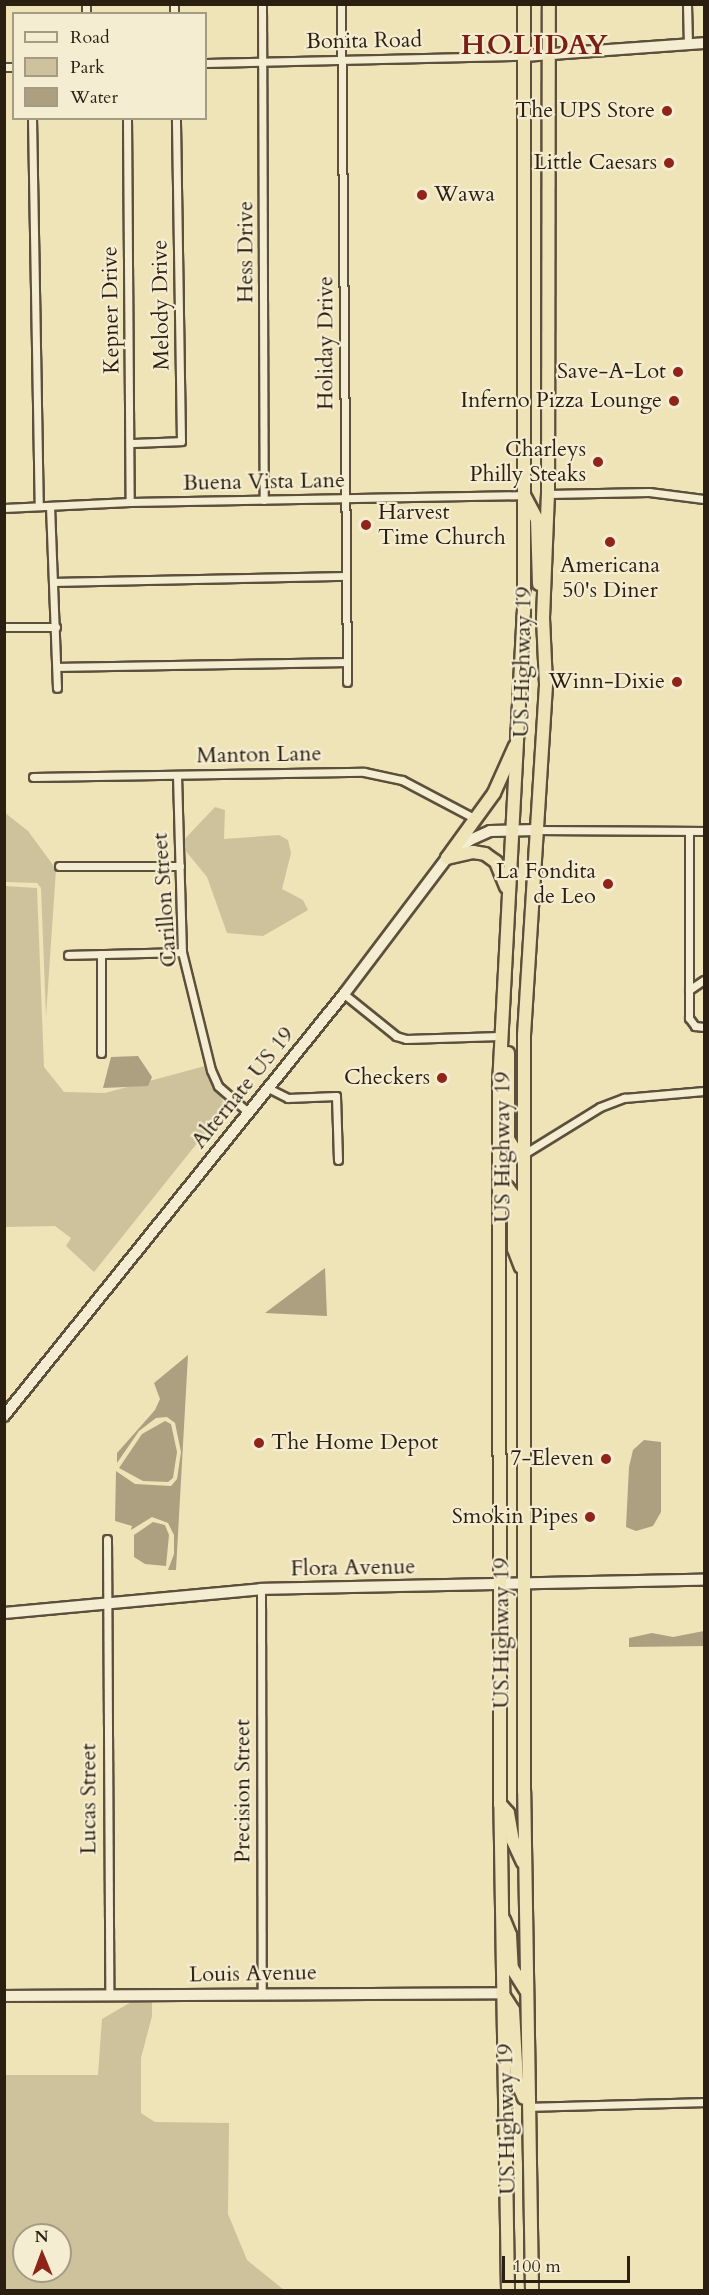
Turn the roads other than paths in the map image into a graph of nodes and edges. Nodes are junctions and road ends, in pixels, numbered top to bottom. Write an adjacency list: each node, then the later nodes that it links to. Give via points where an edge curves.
1 (262, 4): 11 (street, Hess Drive)
2 (342, 4): 10 (street, Holiday Drive)
3 (524, 4): 9 (highway, US Highway 19)
4 (549, 4): 8 (highway, US Highway 19)
5 (687, 4): 7 (street)
6 (705, 43): 7 (street)
7 (688, 44): 8 (street)
8 (549, 52): 9 (street); 17 (highway, US Highway 19)
9 (524, 56): 10 (street, Bonita Road); 18 (highway, US Highway 19)
10 (342, 60): 11 (street, Bonita Road); 21 (street, Holiday Drive)
11 (264, 62): 12 (street, Bonita Road); 20 (street, Hess Drive)
12 (207, 63)
13 (32, 120): 23 (street)
14 (126, 120): 16 (street, Kepner Drive)
15 (176, 120): 16 (street, Melody Drive, via 181,441)
16 (130, 443): 22 (street, Kepner Drive)
17 (549, 494): 19 (street, via 649,492); 28 (highway, US Highway 19)
18 (524, 495): 21 (street, Buena Vista Lane); 28 (highway, via 537,519); 35 (highway, US Highway 19)
19 (705, 499)
20 (264, 500): 21 (street, Buena Vista Lane); 22 (street, Buena Vista Lane)
21 (345, 500): 26 (street, Holiday Drive)
22 (130, 502): 24 (street, Buena Vista Lane)
23 (39, 506): 24 (street, Buena Vista Lane); 25 (street, Buena Vista Lane)
24 (50, 506): 27 (street)
25 (4, 508)
26 (344, 576): 27 (street); 31 (street, Holiday Drive)
27 (55, 582): 30 (street)
28 (543, 618): 40 (highway, US Highway 19, via 546,684)
29 (4, 627): 30 (street)
30 (56, 627): 32 (street)
31 (346, 662): 32 (street); 33 (street, Holiday Drive)
32 (57, 667): 34 (street)
33 (347, 682)
34 (57, 688)
35 (519, 733): 38 (highway, via 494,793); 39 (highway, US Highway 19)
36 (177, 774): 37 (street, Manton Lane); 38 (street, Manton Lane, via 380,774 402,780); 45 (street, Carillon Street)
37 (33, 777)
38 (476, 819): 43 (highway)
39 (513, 830): 40 (street, Alternate US 19); 43 (street, Alternate US 19, via 482,834); 46 (highway, US Highway 19)
40 (537, 830): 42 (street); 60 (highway, US Highway 19, via 525,987)
41 (705, 831): 42 (street)
42 (689, 832): 51 (street)
43 (447, 858): 46 (highway, via 472,852 491,857 501,871); 52 (street, Alternate US 19)
44 (59, 866): 45 (street)
45 (180, 866): 47 (street, Carillon Street)
46 (508, 895): 53 (highway, US Highway 19)
47 (182, 952): 48 (street); 59 (street, Carillon Street, via 211,1070 218,1086)
48 (101, 954): 49 (street); 56 (street)
49 (69, 955)
50 (705, 980): 51 (street)
51 (689, 990): 54 (street, via 689,1018 695,1026)
52 (344, 994): 55 (street, via 401,1038); 57 (street, Alternate US 19)
53 (501, 1003): 55 (highway, US Highway 19); 60 (highway, via 508,1050 508,1139 511,1147)
54 (704, 1027)
55 (500, 1036): 62 (highway, US Highway 19)
56 (101, 1053)
57 (268, 1088): 59 (street, Alternate US 19); 61 (street, via 286,1098 336,1096)
58 (705, 1091): 60 (street, via 624,1098 600,1107)
59 (249, 1113): 64 (street, Alternate US 19)
60 (524, 1154): 63 (highway, US Highway 19)
61 (338, 1160)
62 (500, 1186): 63 (highway, via 507,1187 513,1196 514,1249); 68 (highway, US Highway 19)
63 (524, 1273): 67 (highway, US Highway 19)
64 (4, 1416)
65 (106, 1539): 70 (street, Lucas Street)
66 (705, 1580): 67 (street, Flora Avenue)
67 (523, 1583): 68 (street, Flora Avenue); 73 (highway, US Highway 19)
68 (499, 1584): 69 (street, Flora Avenue); 72 (highway, US Highway 19)
69 (261, 1590): 70 (street, Flora Avenue); 76 (street, Precision Street)
70 (106, 1603): 71 (street, Flora Avenue); 79 (street, Lucas Street)
71 (4, 1613)
72 (500, 1804): 73 (highway, via 508,1813 513,1841); 74 (highway, US Highway 19)
73 (524, 1865): 75 (highway, US Highway 19)
74 (501, 1913): 75 (highway, via 510,1935 515,1978); 77 (highway, US Highway 19)
75 (526, 1990): 81 (highway, US Highway 19)
76 (262, 1993): 77 (street, Louis Avenue); 79 (street, Louis Avenue)
77 (502, 1993): 81 (highway, via 513,2010 518,2080); 82 (highway, US Highway 19)
78 (4, 1996): 79 (street, Louis Avenue)
79 (109, 1996)
80 (705, 2102): 81 (street)
81 (528, 2107): 83 (highway, US Highway 19)
82 (508, 2290)
83 (532, 2290)

